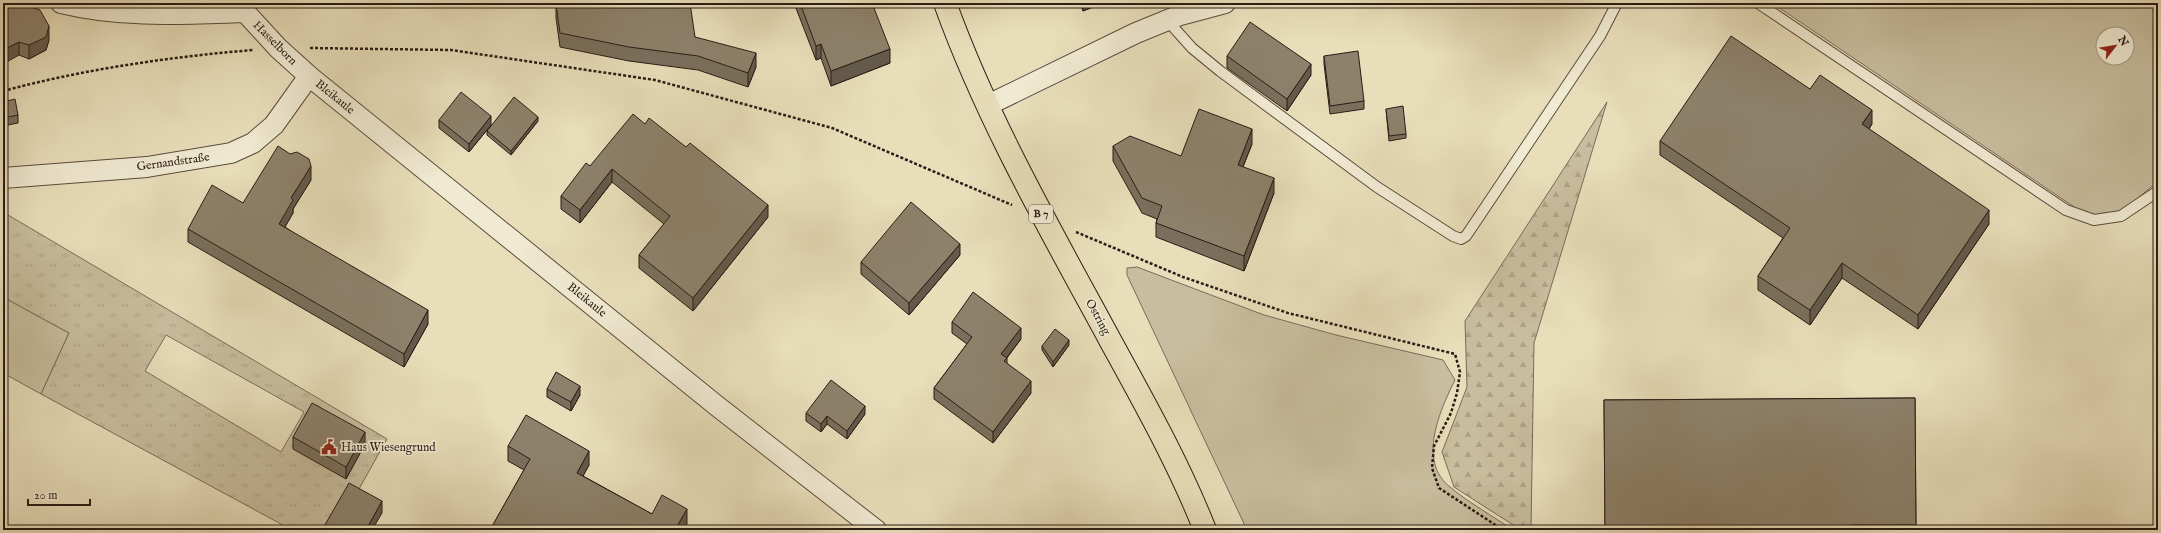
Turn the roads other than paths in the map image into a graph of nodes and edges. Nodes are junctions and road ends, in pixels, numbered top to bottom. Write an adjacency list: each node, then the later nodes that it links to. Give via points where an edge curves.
1 (61, 3): 6 (street, Hasselborn, via 91,10 140,15)
2 (945, 3): 9 (main road, Ostring / B 7)
3 (1225, 3): 7 (street)
4 (1617, 3): 7 (lane, via 1600,36 1466,236 1461,239 1377,187 1220,71 1192,48)
5 (1758, 3): 11 (lane, via 2066,210 2094,220 2121,216)
6 (240, 8): 8 (street, Hasselborn)
7 (1167, 20): 9 (street)
8 (305, 72): 10 (street, Gernandstraße, via 274,125 253,143 232,154 147,167); 12 (street, Bleikaule, via 716,406)
9 (988, 105): 13 (main road, Ostring / B 7, via 1043,218 1153,417)
10 (3, 178)
11 (2158, 191)
12 (876, 530)
13 (1204, 530)

